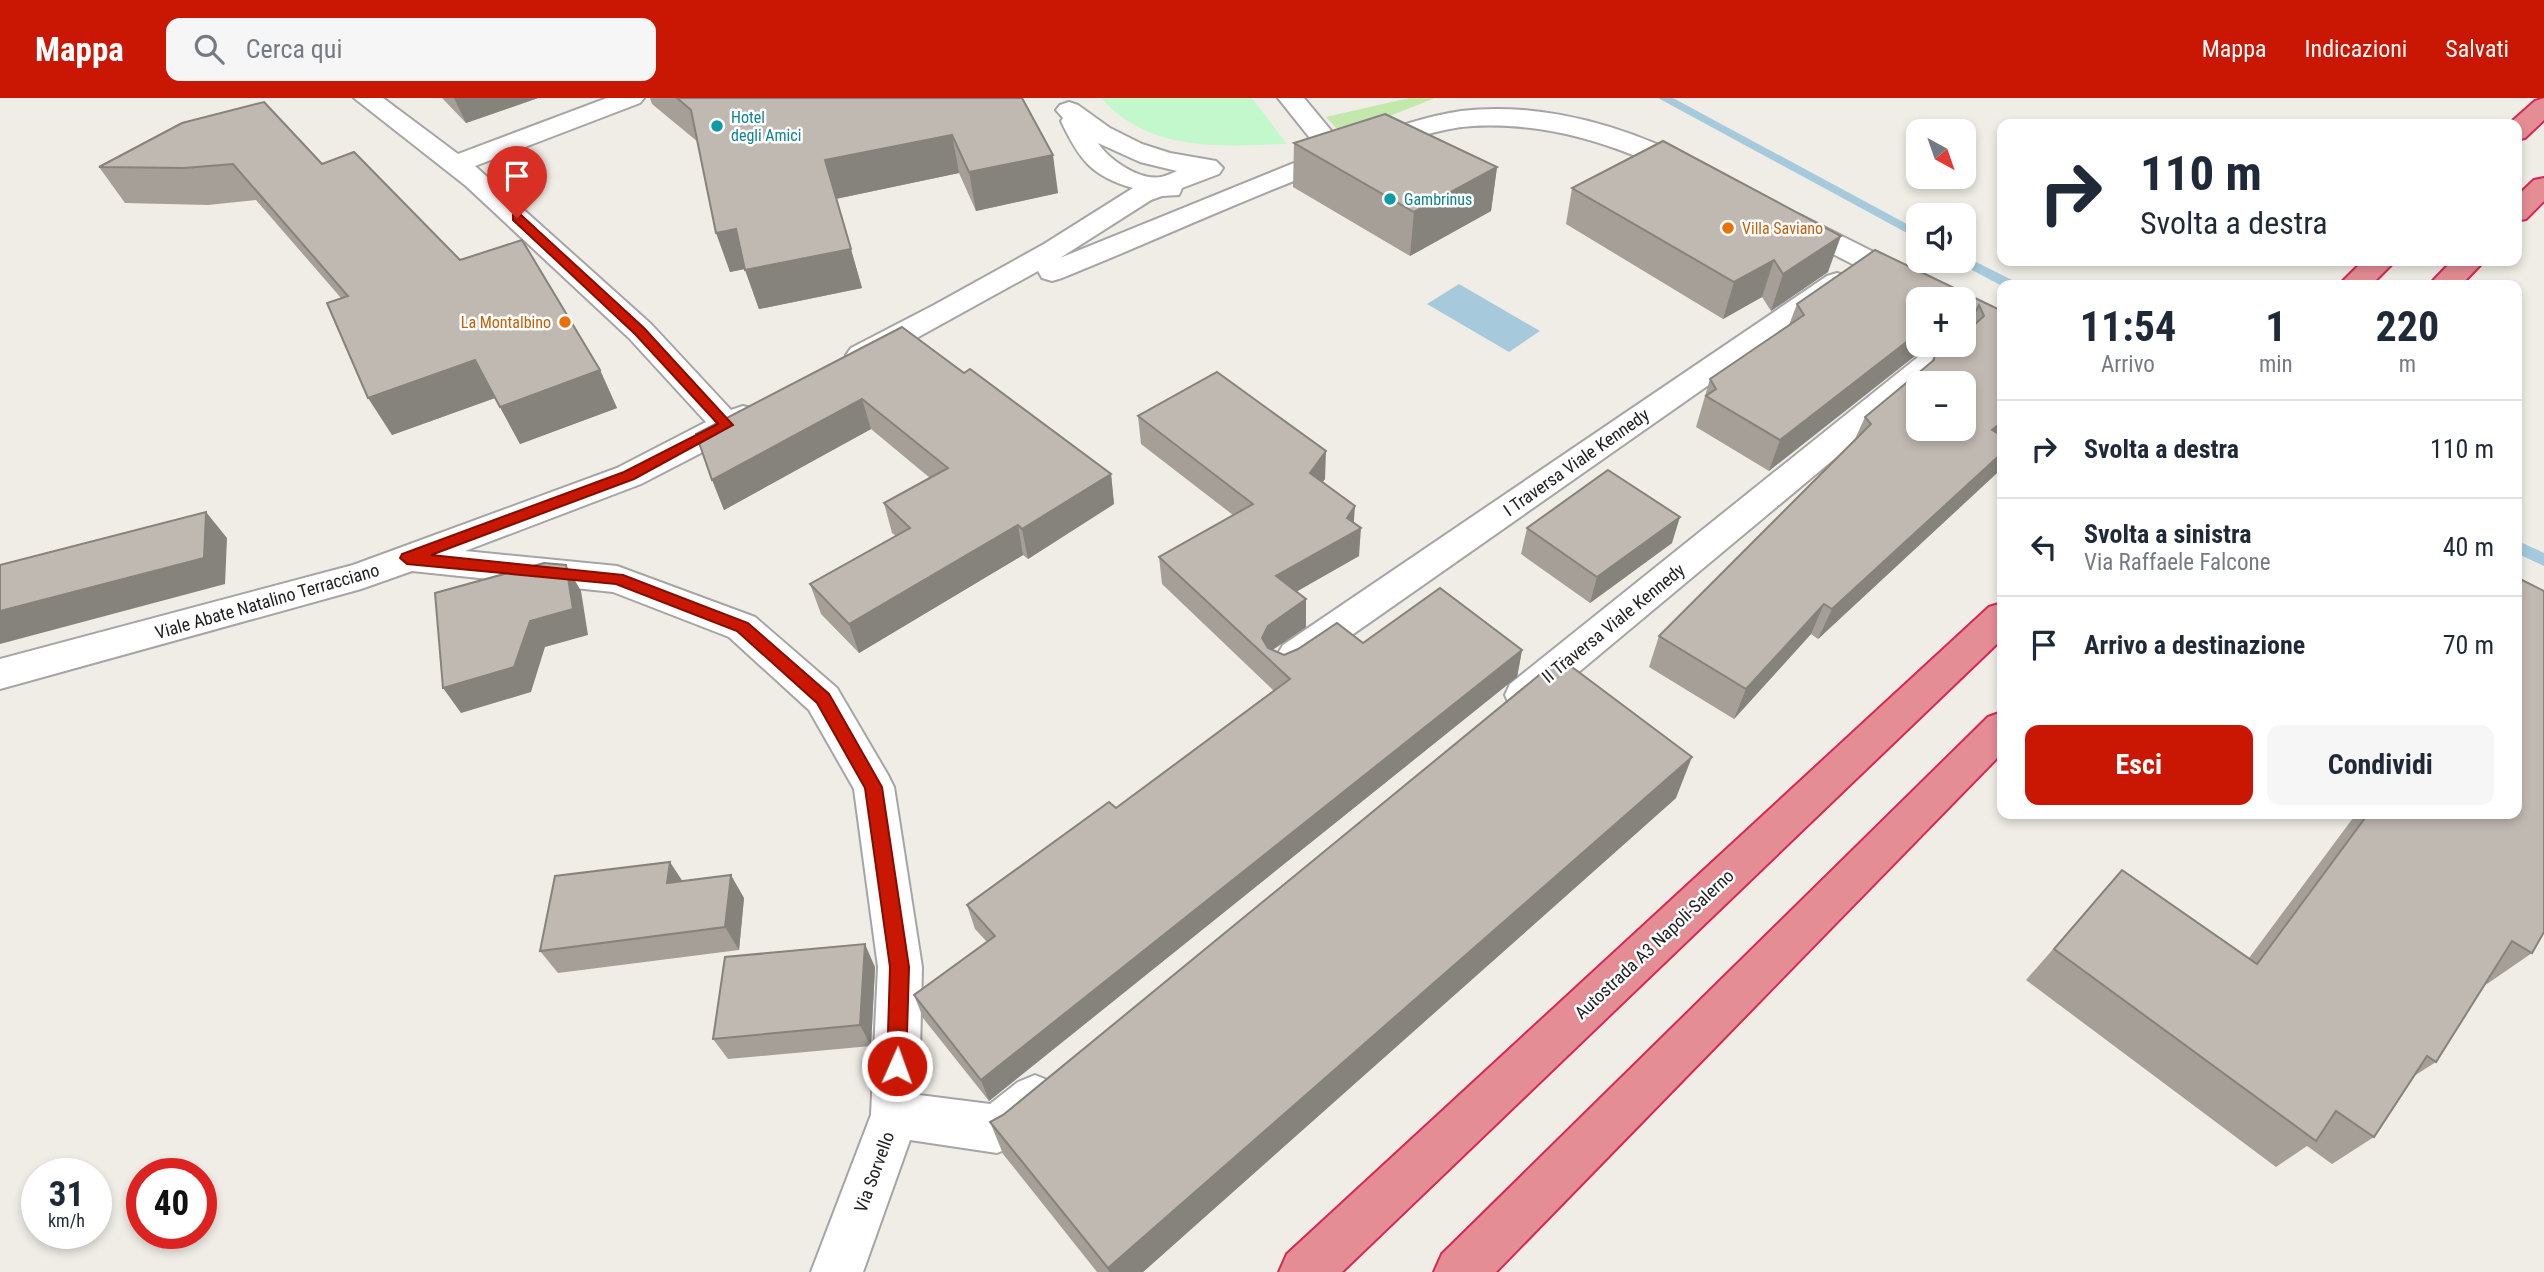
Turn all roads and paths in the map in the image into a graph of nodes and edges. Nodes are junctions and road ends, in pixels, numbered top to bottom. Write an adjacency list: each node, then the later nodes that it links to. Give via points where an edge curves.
1 (367, 98): 10 (street)
2 (631, 98): 10 (street)
3 (1291, 98): 9 (street)
4 (1516, 98): 7 (street)
5 (1065, 104): 12 (street, via 1088,151); 13 (street, via 1096,133 1131,150)
6 (2544, 107): 8 (highway)
7 (1497, 119): 9 (street, via 1469,118); 14 (street, via 1539,119 1597,130 1646,148)
8 (2522, 127)
9 (1337, 155): 11 (street)
10 (456, 164): 31 (street, via 640,331)
11 (1304, 165): 13 (street, via 1209,168); 16 (street)
12 (1102, 167): 13 (street, via 1135,182); 19 (street, via 1096,193)
13 (1164, 175): 16 (street, via 1173,191); 19 (street); 20 (street, via 1163,203 1145,221)
14 (1720, 185)
15 (2544, 186): 17 (highway)
16 (1241, 191): 20 (street)
17 (2522, 207)
18 (1769, 211): 21 (street)
19 (1054, 250): 27 (street)
20 (1089, 258): 27 (street)
21 (1868, 261): 26 (street); 34 (street, I Traversa Viale Kennedy)
22 (2375, 266): 24 (highway)
23 (2464, 266): 25 (highway)
24 (2359, 280)
25 (2450, 280)
26 (1920, 287)
27 (945, 312): 29 (street)
28 (1928, 357): 36 (street, II Traversa Viale Kennedy)
29 (836, 369)
30 (775, 400): 31 (street, Viale Abate Natalino Terracciano)
31 (727, 425): 32 (street, Viale Abate Natalino Terracciano, via 629,476)
32 (407, 558): 35 (street, Viale Abate Natalino Terracciano, via 361,576); 39 (street, Via Sorvello, via 617,579 742,627 823,699 874,787 900,967)
33 (1997, 622): 41 (highway, Autostrada A3 Napoli-Salerno)
34 (1283, 664)
35 (0, 674)
36 (1500, 716)
37 (1997, 733): 42 (highway)
38 (1061, 1076): 39 (street, via 997,1129)
39 (895, 1115): 40 (street, Via Sorvello)
40 (837, 1272)
41 (1306, 1272)
42 (1460, 1272)

